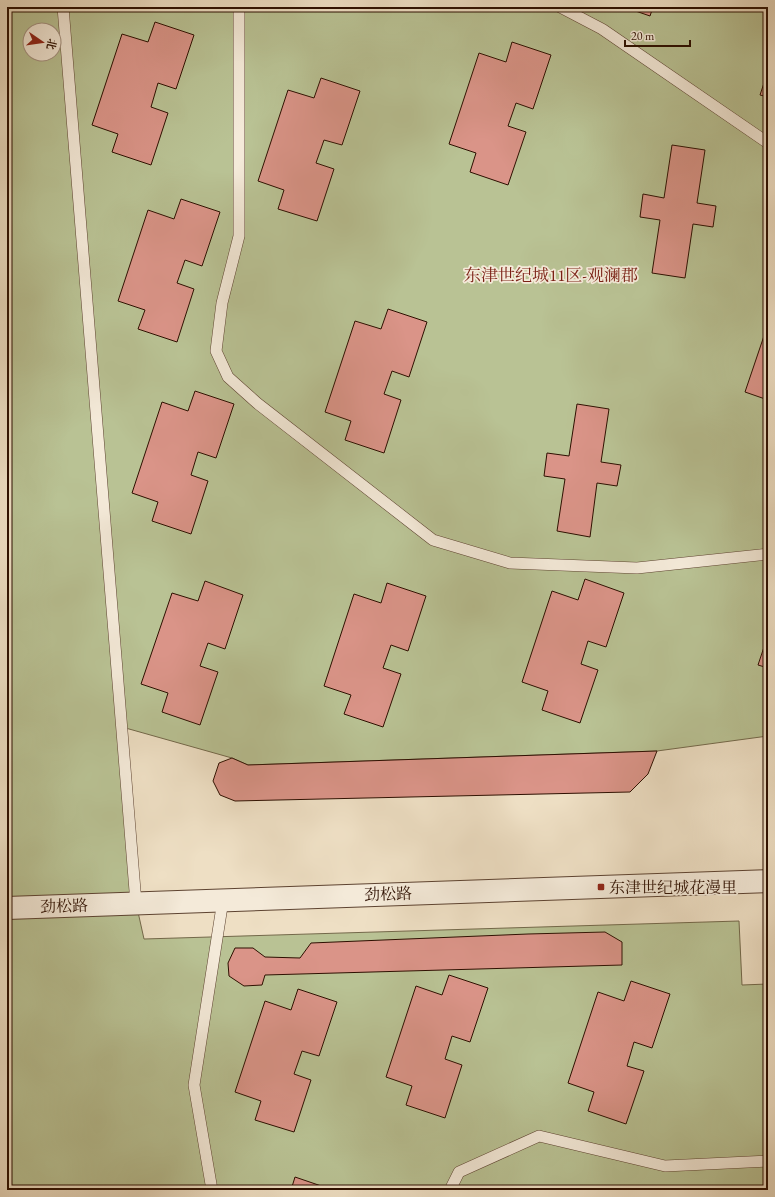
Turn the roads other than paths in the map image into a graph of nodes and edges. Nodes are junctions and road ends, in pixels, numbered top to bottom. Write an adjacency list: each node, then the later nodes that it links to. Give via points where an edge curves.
1 (64, 7): 8 (lane)
2 (239, 7): 5 (lane, via 239,236 222,303 216,350 228,377 257,403 433,540 510,563 637,568)
3 (560, 7): 4 (lane, via 602,29)
4 (768, 143)
5 (768, 554)
6 (768, 881): 7 (street, 劲松路)
7 (223, 900): 8 (street, 劲松路); 11 (lane, via 194,1085)
8 (136, 903): 9 (street, 劲松路)
9 (7, 908)
10 (768, 1162): 12 (lane, via 665,1166 539,1136 459,1172)
11 (212, 1190)
12 (450, 1190)

